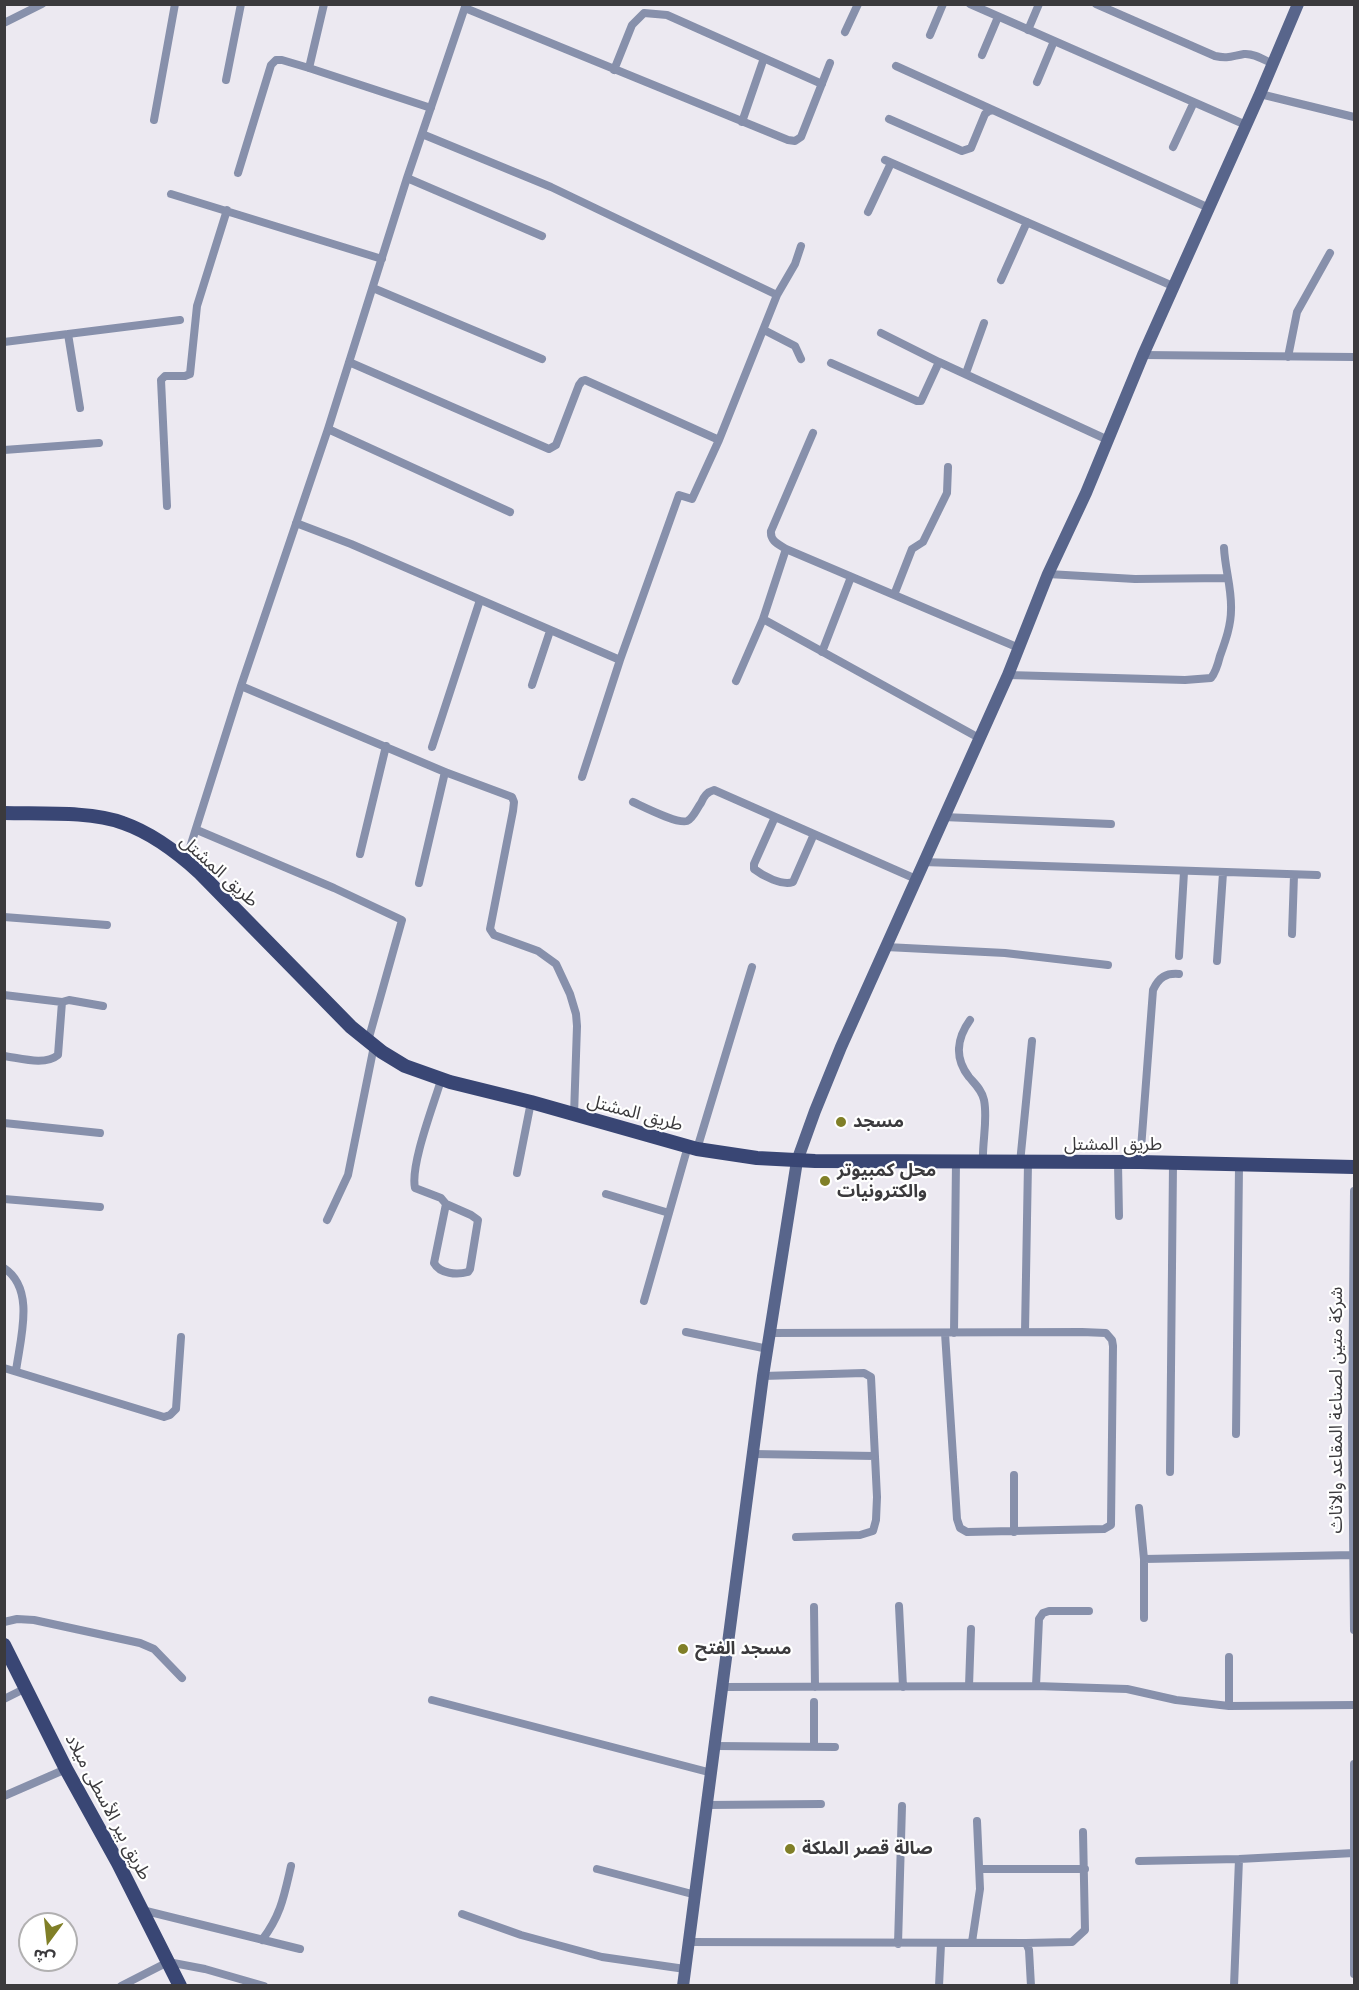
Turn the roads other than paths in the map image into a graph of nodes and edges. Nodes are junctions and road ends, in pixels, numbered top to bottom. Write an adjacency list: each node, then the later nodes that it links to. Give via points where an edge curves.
1 (42, 4): 13 (street)
2 (175, 4): 34 (street)
3 (242, 4): 25 (street)
4 (324, 4): 23 (street)
5 (858, 4): 15 (street)
6 (943, 4): 16 (street)
7 (970, 4): 12 (street)
8 (1039, 4): 14 (street)
9 (1096, 4): 21 (street, via 1215,56 1252,54)
10 (1298, 4): 21 (main road)
11 (465, 6): 24 (street); 30 (street)
12 (998, 16): 14 (street); 18 (street)
13 (4, 23)
14 (1028, 30): 17 (street)
15 (845, 32)
16 (930, 35)
17 (1054, 41): 26 (street); 29 (street)
18 (981, 55)
19 (764, 58): 24 (street, via 667,15 644,13 632,25); 27 (street); 35 (street)
20 (830, 63): 27 (street)
21 (1273, 64): 28 (main road)
22 (896, 66): 31 (street)
23 (309, 68): 30 (street); 39 (street, via 282,60 271,65)
24 (614, 70): 35 (street)
25 (226, 80)
26 (1036, 82)
27 (822, 84): 35 (street, via 801,137 795,141)
28 (1260, 94): 32 (street); 36 (main road)
29 (1194, 102): 36 (street); 38 (street)
30 (431, 108): 37 (street)
31 (993, 110): 33 (street, via 985,114 971,148 962,151); 42 (street)
32 (1354, 117)
33 (889, 119)
34 (154, 120)
35 (742, 122)
36 (1246, 125): 42 (main road)
37 (422, 134): 40 (street); 53 (street, via 551,187)
38 (1173, 147)
39 (238, 173)
40 (407, 178): 46 (street); 49 (street)
41 (171, 194): 43 (street)
42 (1209, 207): 52 (main road)
43 (227, 210): 49 (street); 77 (street, via 197,306 190,374 165,376 161,380)
44 (868, 212): 45 (street, via 888,161)
45 (1028, 222): 50 (street); 52 (street)
46 (542, 236)
47 (801, 246): 53 (street)
48 (1330, 253): 61 (street, via 1297,312)
49 (382, 259): 51 (street)
50 (1001, 280)
51 (373, 288): 63 (street); 65 (street)
52 (1175, 288): 60 (main road)
53 (777, 295): 56 (street)
54 (180, 320): 58 (street)
55 (984, 323): 68 (street)
56 (764, 330): 64 (street, via 795,346); 72 (street)
57 (881, 333): 66 (street)
58 (68, 334): 59 (street); 69 (street)
59 (4, 342)
60 (1143, 355): 61 (street); 73 (main road)
61 (1288, 357): 62 (street)
62 (1354, 357)
63 (542, 359)
64 (801, 359)
65 (350, 362): 70 (street); 72 (street, via 549,449 556,445 579,385 585,380)
66 (939, 362): 67 (street, via 921,401); 68 (street)
67 (831, 363)
68 (966, 373): 73 (street)
69 (80, 408)
70 (328, 429): 78 (street); 79 (street)
71 (813, 433): 81 (street, via 771,531 773,541)
72 (719, 440): 91 (street, via 692,499 679,495)
73 (1108, 440): 82 (main road)
74 (99, 443): 75 (street)
75 (4, 450)
76 (948, 467): 85 (street, via 947,493 923,542 912,549)
77 (167, 506)
78 (510, 512)
79 (296, 523): 86 (street); 95 (street)
80 (1224, 548): 84 (street)
81 (786, 549): 83 (street); 87 (street)
82 (1048, 574): 84 (street, via 1135,579); 89 (main road)
83 (851, 577): 85 (street); 90 (street)
84 (1227, 578): 92 (street, via 1230,622 1211,678)
85 (894, 595): 89 (street)
86 (480, 600): 88 (street); 98 (street)
87 (763, 619): 90 (street); 93 (street)
88 (550, 630): 91 (street); 94 (street)
89 (1019, 648): 92 (main road)
90 (822, 652): 96 (street)
91 (621, 660): 100 (street)
92 (1008, 675): 96 (main road)
93 (736, 681)
94 (532, 685)
95 (241, 686): 97 (street); 106 (street)
96 (979, 738): 104 (main road)
97 (386, 746): 99 (street); 108 (street)
98 (432, 747)
99 (445, 772): 116 (street); 135 (street, via 507,794 514,802 490,929 494,935 538,951 556,964 561,974 577,1026)
100 (582, 777)
101 (633, 802): 103 (street, via 688,821 708,792 714,790)
102 (4, 813): 109 (main road, طريق المشتل, via 90,817 123,823 158,840)
103 (775, 817): 107 (street); 107 (street, via 754,869 782,883 793,882)
104 (943, 817): 105 (street); 110 (main road)
105 (1111, 824)
106 (197, 830): 109 (street); 131 (street, via 402,920)
107 (814, 834): 115 (street)
108 (360, 854)
109 (186, 861): 131 (main road, طريق المشتل)
110 (923, 862): 111 (street); 115 (main road)
111 (1184, 872): 112 (street); 121 (street)
112 (1223, 873): 113 (street); 122 (street)
113 (1294, 875): 114 (street); 119 (street)
114 (1317, 875)
115 (916, 879): 120 (main road)
116 (419, 883)
117 (4, 917): 118 (street)
118 (107, 925)
119 (1292, 934)
120 (886, 946): 123 (street, via 1005,953); 139 (main road, via 819,1100)
121 (1179, 956)
122 (1217, 960)
123 (1108, 965)
124 (752, 967): 138 (street)
125 (1179, 974): 142 (street, via 1163,976 1153,990)
126 (4, 995): 127 (street)
127 (62, 1002): 128 (street); 132 (street, via 58,1054 54,1059)
128 (104, 1006)
129 (970, 1020): 141 (street, via 961,1034 958,1051 984,1101)
130 (1032, 1041): 143 (street)
131 (371, 1044): 133 (main road, طريق المشتل, via 405,1066); 156 (street, via 348,1175)
132 (4, 1056)
133 (441, 1080): 134 (main road, طريق المشتل); 152 (street, via 413,1180 415,1188 441,1198)
134 (531, 1102): 135 (main road, طريق المشتل); 148 (street)
135 (574, 1115): 138 (main road, طريق المشتل)
136 (4, 1122): 137 (street)
137 (100, 1133)
138 (693, 1147): 139 (main road, طريق المشتل, via 734,1156); 154 (street)
139 (797, 1161): 140 (main road, طريق المشتل); 162 (main road)
140 (956, 1162): 141 (main road, طريق المشتل); 161 (street)
141 (983, 1162): 143 (main road, طريق المشتل)
142 (1140, 1162): 144 (main road, طريق المشتل); 145 (main road, طريق المشتل)
143 (1024, 1163): 144 (main road, طريق المشتل); 160 (street)
144 (1118, 1163): 155 (street)
145 (1173, 1164): 146 (main road, طريق المشتل); 173 (street)
146 (1239, 1166): 147 (main road, طريق المشتل); 170 (street)
147 (1354, 1167)
148 (518, 1173)
149 (1354, 1191): 165 (street, شركة متين لصناعة المقاعد والاثاث)
150 (606, 1194): 154 (street)
151 (4, 1199): 153 (street)
152 (446, 1204): 152 (street, via 434,1263 443,1272 464,1274 470,1269 478,1220)
153 (99, 1207)
154 (669, 1213): 158 (street)
155 (1119, 1216)
156 (327, 1220)
157 (4, 1268): 167 (street, via 19,1282 25,1303)
158 (645, 1301)
159 (686, 1332): 164 (street)
160 (1025, 1332): 161 (street); 176 (street, via 1101,1332 1112,1340 1112,1522 1104,1529)
161 (949, 1333): 162 (street); 176 (street, via 950,1427 958,1524 967,1532)
162 (770, 1334): 164 (main road)
163 (181, 1337): 167 (street, via 176,1409 164,1417)
164 (768, 1349): 168 (main road)
165 (1354, 1357): 169 (street, شركة متين لصناعة المقاعد والاثاث)
166 (4, 1368): 167 (street)
167 (15, 1371)
168 (764, 1376): 171 (main road); 172 (street, via 867,1374 872,1383)
169 (1353, 1427): 178 (street, شركة متين لصناعة المقاعد والاثاث)
170 (1236, 1434)
171 (753, 1454): 172 (street); 192 (main road)
172 (875, 1456): 177 (street, via 877,1508 873,1532)
173 (1170, 1472)
174 (1014, 1475): 176 (street)
175 (1139, 1508): 179 (street)
176 (1014, 1532)
177 (796, 1537)
178 (1354, 1555): 179 (street); 186 (street, شركة متين لصناعة المقاعد والاثاث)
179 (1144, 1559): 183 (street)
180 (899, 1606): 194 (street)
181 (814, 1607): 193 (street)
182 (1089, 1611): 191 (street, via 1043,1613 1039,1619)
183 (1144, 1618)
184 (4, 1622): 189 (street, via 34,1620 140,1643 154,1649)
185 (971, 1629): 190 (street)
186 (1354, 1630)
187 (4, 1645): 195 (main road, طريق بير الأسطى ميلاد)
188 (1229, 1657): 200 (street)
189 (182, 1678)
190 (969, 1686): 191 (street); 194 (street)
191 (1036, 1686): 200 (street, via 1127,1689)
192 (723, 1687): 193 (street); 201 (main road)
193 (815, 1687): 194 (street)
194 (903, 1687)
195 (26, 1688): 196 (street); 205 (main road, طريق بير الأسطى ميلاد)
196 (4, 1699)
197 (432, 1700): 206 (street)
198 (814, 1702): 202 (street)
199 (1354, 1705): 200 (street)
200 (1229, 1706)
201 (716, 1746): 202 (street); 206 (main road)
202 (814, 1747): 203 (street)
203 (835, 1747)
204 (1354, 1764): 207 (street)
205 (66, 1769): 208 (street); 223 (main road, طريق بير الأسطى ميلاد)
206 (712, 1773): 210 (main road)
207 (1354, 1788): 214 (street)
208 (4, 1796)
209 (821, 1804): 210 (street)
210 (708, 1805): 222 (main road)
211 (902, 1806): 229 (street)
212 (977, 1821): 220 (street)
213 (1083, 1832): 221 (street)
214 (1354, 1846): 215 (street)
215 (1354, 1853): 216 (street); 225 (street)
216 (1239, 1859): 217 (street); 242 (street)
217 (1139, 1861)
218 (291, 1866): 226 (street, via 275,1923)
219 (597, 1869): 222 (street)
220 (980, 1869): 221 (street); 228 (street)
221 (1085, 1869): 231 (street, via 1085,1930 1072,1942)
222 (696, 1895): 227 (main road)
223 (142, 1910): 226 (street); 233 (main road, طريق بير الأسطى ميلاد)
224 (462, 1914): 234 (street, via 602,1957)
225 (1354, 1938): 235 (street)
226 (262, 1940): 232 (street)
227 (689, 1942): 229 (street); 234 (main road)
228 (972, 1942): 230 (street); 231 (street)
229 (898, 1944): 230 (street)
230 (940, 1944): 240 (street)
231 (1026, 1944): 241 (street)
232 (300, 1950)
233 (168, 1962): 236 (street); 237 (main road, طريق بير الأسطى ميلاد); 238 (street)
234 (685, 1969): 239 (main road)
235 (1354, 1974)
236 (122, 1986)
237 (180, 1986)
238 (264, 1986)
239 (683, 1986)
240 (939, 1986)
241 (1031, 1986)
242 (1234, 1986)

